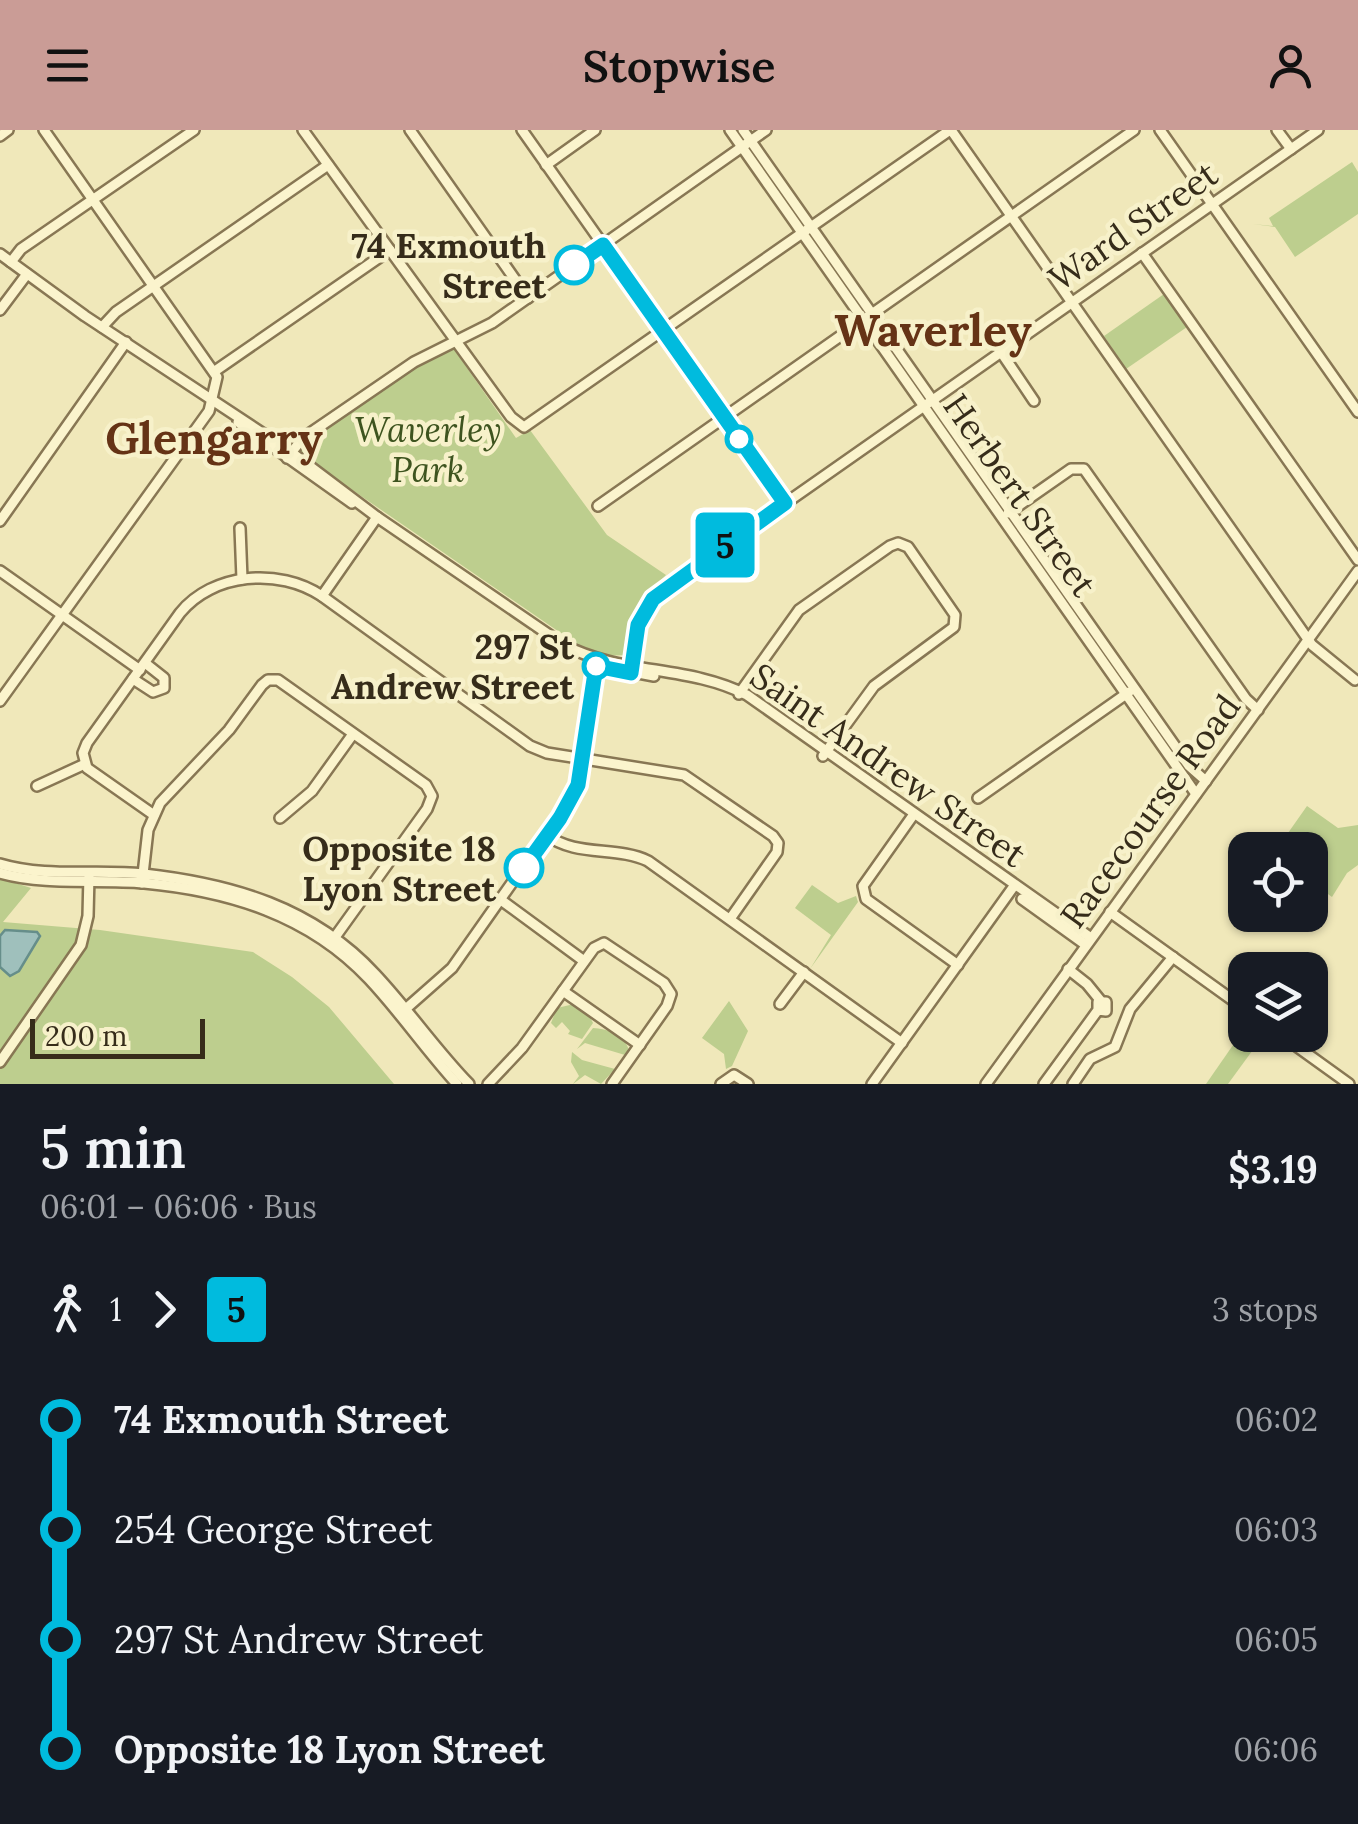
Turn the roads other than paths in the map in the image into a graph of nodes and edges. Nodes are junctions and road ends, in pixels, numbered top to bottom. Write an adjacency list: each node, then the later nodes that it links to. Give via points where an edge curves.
1 (8, 130): 16 (street)
2 (44, 130): 21 (street)
3 (194, 130): 21 (street)
4 (410, 130): 32 (street)
5 (522, 130): 19 (street)
6 (595, 130): 19 (street)
7 (730, 130): 17 (street, Herbert Street)
8 (744, 130): 17 (street, Herbert Street)
9 (766, 130): 17 (street)
10 (951, 130): 23 (street); 24 (street)
11 (1134, 130): 23 (street)
12 (1160, 130): 22 (street)
13 (1278, 130): 18 (street)
14 (1318, 130): 18 (street, Ward Street)
15 (308, 132): 20 (street)
16 (0, 136)
17 (746, 144): 24 (street, Herbert Street); 25 (street)
18 (1291, 149): 22 (street, Ward Street)
19 (546, 165): 25 (street)
20 (328, 166): 26 (street); 31 (street)
21 (92, 200): 29 (street); 31 (street)
22 (1212, 204): 27 (street, Ward Street); 45 (street)
23 (1012, 216): 33 (street); 35 (street)
24 (807, 230): 35 (street, Herbert Street); 37 (street)
25 (603, 245): 32 (street); 37 (street)
26 (390, 250): 39 (street); 41 (street)
27 (1142, 253): 33 (street, Ward Street); 54 (street)
28 (0, 254): 29 (street, Saint Andrew Street)
29 (11, 262): 30 (street, Saint Andrew Street)
30 (27, 274): 34 (street); 36 (street, Saint Andrew Street)
31 (153, 286): 36 (street); 41 (street)
32 (528, 298): 39 (street)
33 (1072, 302): 40 (street, Ward Street); 60 (street)
34 (0, 310)
35 (868, 316): 43 (street, Herbert Street); 46 (street)
36 (102, 327): 38 (street, Saint Andrew Street)
37 (664, 331): 39 (street, via 520,427); 46 (street)
38 (126, 342): 44 (street, Saint Andrew Street); 52 (street)
39 (456, 342): 47 (street, via 408,366 303,438)
40 (1001, 352): 42 (street); 43 (street, Ward Street)
41 (216, 371): 44 (street)
42 (1034, 401)
43 (928, 403): 48 (street, Ward Street); 51 (street, Herbert Street)
44 (217, 404): 47 (street, Saint Andrew Street); 59 (street)
45 (1358, 412)
46 (724, 417): 48 (street); 49 (street)
47 (290, 455): 50 (street, Saint Andrew Street)
48 (785, 503): 62 (street, Ward Street, via 653,599 638,625)
49 (598, 506)
50 (373, 514): 58 (street); 61 (street, Saint Andrew Street, via 550,643)
51 (1006, 514): 65 (street, Herbert Street); 68 (street, via 1070,469 1084,469)
52 (0, 520)
53 (240, 528): 57 (street)
54 (1358, 560)
55 (0, 571): 59 (street)
56 (1358, 571): 60 (street, Racecourse Road)
57 (242, 579): 58 (street, via 293,583); 63 (street, via 196,596)
58 (322, 596): 71 (street, via 530,746)
59 (62, 615): 63 (street); 67 (street)
60 (1309, 640): 64 (street); 68 (street, Racecourse Road)
61 (597, 663): 62 (street, Saint Andrew Street); 71 (street)
62 (632, 670): 66 (street, Saint Andrew Street)
63 (139, 671): 72 (street, via 87,743)
64 (1355, 680)
65 (1130, 691): 73 (street, Herbert Street); 75 (street, Herbert Street); 76 (street)
66 (739, 694): 70 (street, Saint Andrew Street); 70 (street, via 803,607 890,546 908,547 955,623 874,686)
67 (0, 701)
68 (1258, 710): 73 (street, Racecourse Road)
69 (353, 734): 77 (street, via 284,683 268,680); 79 (street, via 312,791); 89 (street, via 432,796)
70 (825, 753): 78 (street, Saint Andrew Street)
71 (583, 759): 80 (street, via 573,796); 88 (street, via 684,775 776,839 775,856)
72 (85, 764): 74 (street); 77 (street)
73 (1206, 782): 75 (street, Racecourse Road)
74 (37, 786)
75 (1196, 794): 87 (street, Racecourse Road)
76 (978, 798)
77 (154, 815): 84 (street)
78 (913, 817): 85 (street, Saint Andrew Street); 93 (street, via 863,886 863,896)
79 (280, 818)
80 (547, 835): 86 (street); 88 (street, via 642,858)
81 (0, 864): 83 (street)
82 (0, 873): 83 (street, via 44,881)
83 (89, 876): 84 (street); 105 (street, via 81,945)
84 (142, 879): 89 (street, via 197,882 260,898 304,916)
85 (1013, 888): 90 (street, Saint Andrew Street); 93 (street)
86 (501, 900): 92 (street); 100 (street, via 448,974)
87 (1110, 912): 90 (street, Racecourse Road); 91 (street)
88 (730, 919): 95 (street)
89 (332, 940): 100 (street, via 375,973)
90 (1088, 942): 94 (street, Racecourse Road)
91 (1172, 957): 97 (street); 101 (street)
92 (584, 960): 96 (street); 103 (street, via 609,944 670,990 668,1006)
93 (958, 965): 102 (street)
94 (1068, 969): 99 (street); 113 (street, Racecourse Road)
95 (804, 972): 98 (street); 102 (street)
96 (563, 991): 103 (street); 108 (street)
97 (1228, 997)
98 (780, 1004)
99 (1102, 1007): 101 (street); 114 (street)
100 (402, 1012): 106 (street); 107 (street)
101 (1124, 1023): 115 (street, via 1115,1047 1090,1059)
102 (902, 1043): 112 (street)
103 (640, 1045): 109 (street)
104 (1305, 1052): 116 (street)
105 (0, 1062)
106 (457, 1084)
107 (468, 1084)
108 (488, 1084)
109 (612, 1084)
110 (721, 1084): 111 (street, via 734,1076)
111 (748, 1084)
112 (872, 1084)
113 (986, 1084)
114 (1044, 1084)
115 (1073, 1084)
116 (1349, 1084)

